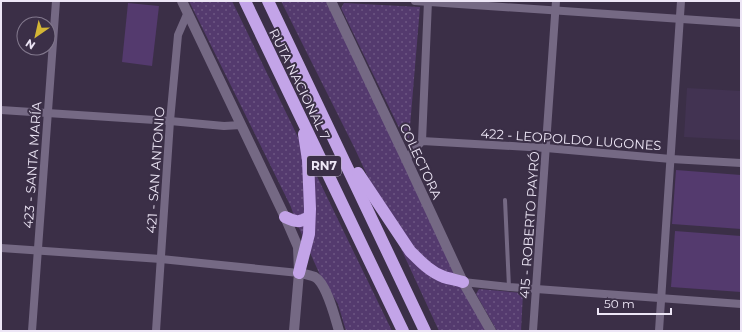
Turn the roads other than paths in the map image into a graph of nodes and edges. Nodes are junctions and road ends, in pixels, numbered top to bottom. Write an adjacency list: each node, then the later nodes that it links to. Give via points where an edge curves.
1 (56, 1): 16 (street, 423 - SANTA MARÍA)
2 (182, 1): 11 (street)
3 (245, 1): 14 (highway, RUTA NACIONAL 7 / RN7)
4 (268, 1): 19 (highway, RUTA NACIONAL 7 / RN7)
5 (331, 1): 22 (street, COLECTORA)
6 (415, 1): 7 (street)
7 (428, 1): 10 (street); 20 (street)
8 (556, 1): 10 (street, 415 - ROBERTO PAYRÓ)
9 (681, 1): 12 (street)
10 (555, 10): 12 (street); 21 (street, 415 - ROBERTO PAYRÓ)
11 (188, 12): 17 (street, 421 - SAN ANTONIO, via 178,35); 18 (street)
12 (680, 19): 13 (street); 23 (street)
13 (741, 23)
14 (294, 104): 27 (highway, via 305,139 308,160); 41 (highway, RUTA NACIONAL 7 / RN7)
15 (1, 110): 16 (street)
16 (48, 112): 17 (street); 29 (street, 423 - SANTA MARÍA)
17 (170, 121): 18 (street, via 224,126); 30 (street, 421 - SAN ANTONIO)
18 (240, 124): 26 (street)
19 (328, 124): 32 (highway, via 410,251 432,271); 42 (highway, RUTA NACIONAL 7 / RN7)
20 (422, 141): 21 (street, 422 - LEOPOLDO LUGONES); 22 (street)
21 (546, 148): 23 (street, 422 - LEOPOLDO LUGONES); 34 (street, 415 - ROBERTO PAYRÓ)
22 (406, 158): 32 (street, COLECTORA)
23 (671, 159): 24 (street, 422 - LEOPOLDO LUGONES); 35 (street)
24 (741, 163)
25 (505, 200): 33 (lane)
26 (285, 217): 27 (highway, via 292,221 303,221); 31 (street, via 298,247)
27 (309, 217): 31 (highway, via 308,234)
28 (1, 248): 29 (street)
29 (38, 250): 30 (street); 37 (street, 423 - SANTA MARÍA)
30 (161, 259): 31 (street); 38 (street, 421 - SAN ANTONIO)
31 (299, 273): 39 (street); 40 (street, via 316,277 323,285 332,305)
32 (463, 282): 33 (street); 43 (street, COLECTORA)
33 (509, 287): 34 (street)
34 (537, 289): 35 (street); 44 (street, 415 - ROBERTO PAYRÓ)
35 (662, 298): 36 (street); 45 (street)
36 (741, 304)
37 (32, 331)
38 (156, 331)
39 (294, 331)
40 (338, 331)
41 (403, 331)
42 (425, 331)
43 (492, 331)
44 (533, 331)
45 (660, 331)

